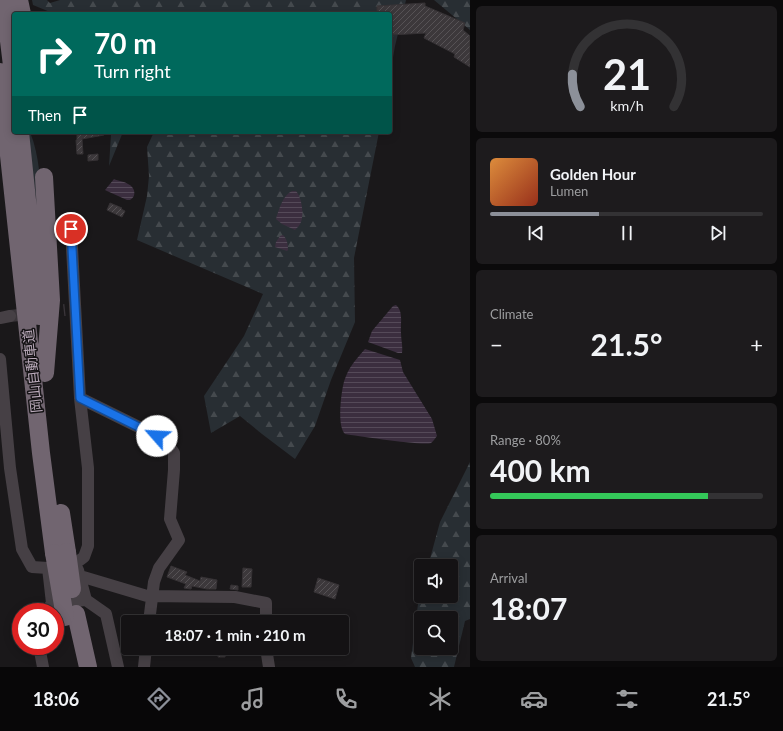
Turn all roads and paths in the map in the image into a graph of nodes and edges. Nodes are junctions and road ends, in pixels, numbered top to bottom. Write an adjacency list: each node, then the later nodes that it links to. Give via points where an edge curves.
1 (4, 0): 4 (highway)
2 (19, 0): 3 (highway)
3 (22, 12)
4 (12, 66)
5 (0, 72): 10 (highway, 岡山自動車道)
6 (20, 134): 12 (highway, 岡山自動車道)
7 (0, 144): 10 (highway)
8 (44, 176): 12 (highway, via 51,300)
9 (71, 229): 13 (street, via 70,309)
10 (22, 277): 14 (highway, 岡山自動車道, via 40,445)
11 (0, 359): 14 (street, via 10,468 22,549 32,567)
12 (45, 373): 14 (highway, 岡山自動車道)
13 (80, 398): 14 (street, via 88,468 88,546 84,557); 16 (street, via 157,436 167,443 174,453 170,519 179,540 159,568)
14 (61, 559): 15 (street); 17 (street); 19 (highway, 岡山自動車道, bridge)
15 (80, 576): 16 (street); 19 (street)
16 (152, 596): 20 (street); 21 (street, via 235,597 266,603)
17 (50, 603)
18 (64, 609): 19 (street)
19 (76, 610): 26 (highway, 岡山自動車道); 27 (highway, 岡山自動車道); 28 (street, via 106,614)
20 (150, 615)
21 (266, 615)
22 (41, 655): 25 (street)
23 (145, 655): 29 (street)
24 (267, 655): 30 (street)
25 (43, 667)
26 (76, 667)
27 (88, 667)
28 (118, 667)
29 (144, 667)
30 (269, 667)

